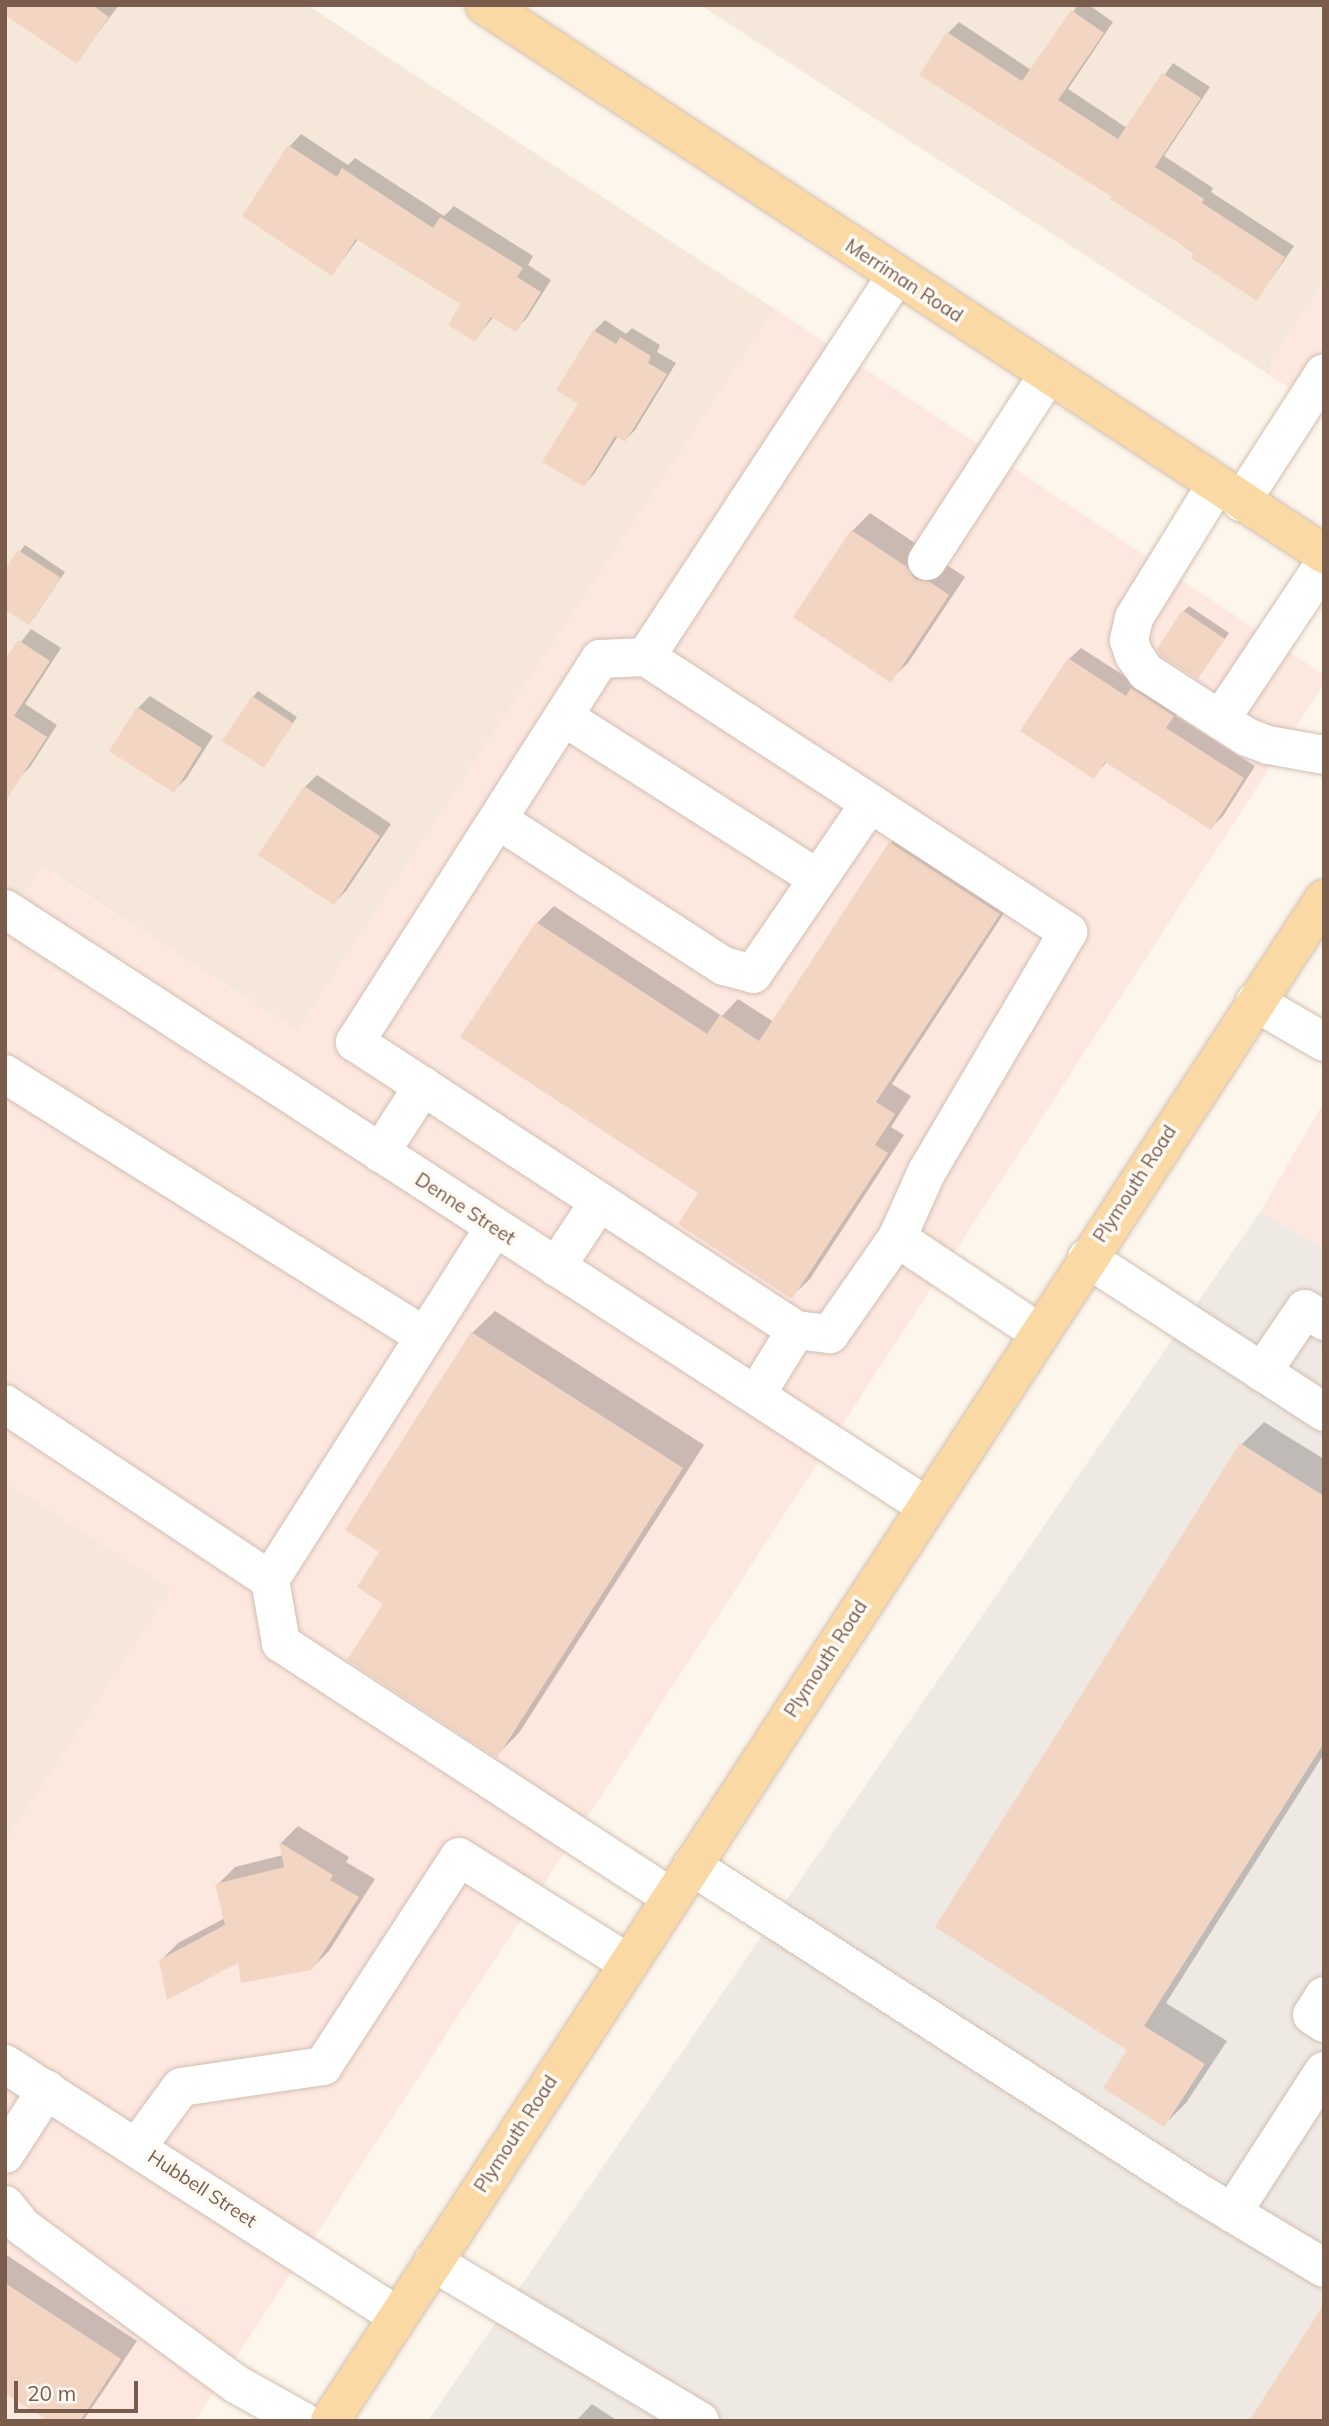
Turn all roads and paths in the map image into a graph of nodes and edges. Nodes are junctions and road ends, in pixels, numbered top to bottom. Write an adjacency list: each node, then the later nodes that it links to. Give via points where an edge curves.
1 (485, 5): 2 (main road, Merriman Road)
2 (896, 276): 4 (main road, Merriman Road); 9 (street)
3 (1324, 373): 5 (street)
4 (1048, 375): 5 (main road, Merriman Road); 7 (street)
5 (1229, 493): 6 (main road, Merriman Road); 11 (street, via 1134,618 1129,640 1146,672)
6 (1324, 554)
7 (927, 561)
8 (1324, 564): 11 (street)
9 (646, 657): 10 (street, via 600,659); 13 (street)
10 (564, 717): 14 (street); 15 (street)
11 (1220, 720): 12 (street, via 1268,745)
12 (1324, 755)
13 (870, 803): 15 (street); 25 (street, via 1068,932 928,1171)
14 (498, 820): 15 (street, via 724,966 753,974); 21 (street, via 355,1042)
15 (818, 879)
16 (1324, 899): 18 (main road, Plymouth Road)
17 (5, 909): 22 (street, Denne Street)
18 (1255, 1002): 19 (street); 26 (main road, Plymouth Road)
19 (1324, 1042)
20 (5, 1074): 31 (street)
21 (423, 1086): 22 (street); 23 (street)
22 (380, 1153): 24 (street, Denne Street)
23 (599, 1202): 27 (street); 29 (street)
24 (494, 1228): 27 (street, Denne Street); 31 (street)
25 (897, 1238): 29 (street, via 830,1334); 30 (street)
26 (1087, 1258): 30 (main road, Plymouth Road); 32 (street)
27 (556, 1267): 33 (street, Denne Street)
28 (1324, 1321): 32 (street, via 1305,1309)
29 (796, 1330): 33 (street)
30 (1038, 1332): 36 (main road, Plymouth Road)
31 (424, 1336): 37 (street)
32 (1262, 1372): 35 (street)
33 (756, 1395): 36 (street, Denne Street)
34 (5, 1404): 37 (street)
35 (1324, 1412)
36 (926, 1506): 38 (main road, Plymouth Road)
37 (270, 1580): 39 (street, via 281,1643)
38 (692, 1866): 39 (main road, Plymouth Road); 49 (street)
39 (671, 1897): 40 (main road, Plymouth Road)
40 (628, 1963): 46 (street, via 459,1857 323,2066 181,2087); 50 (main road, Plymouth Road)
41 (1324, 1996): 42 (street, via 1312,2015)
42 (1324, 2023)
43 (5, 2064): 45 (street, Hubbell Street)
44 (1324, 2071): 49 (street)
45 (47, 2089): 46 (street, Hubbell Street); 47 (street)
46 (137, 2147): 52 (street, Hubbell Street)
47 (5, 2154)
48 (5, 2205): 53 (street, via 23,2227 225,2376)
49 (1232, 2213): 51 (street)
50 (433, 2262): 52 (main road, Plymouth Road); 55 (street)
51 (1324, 2268)
52 (398, 2316): 54 (main road, Plymouth Road)
53 (302, 2421)
54 (330, 2421)
55 (701, 2421)

